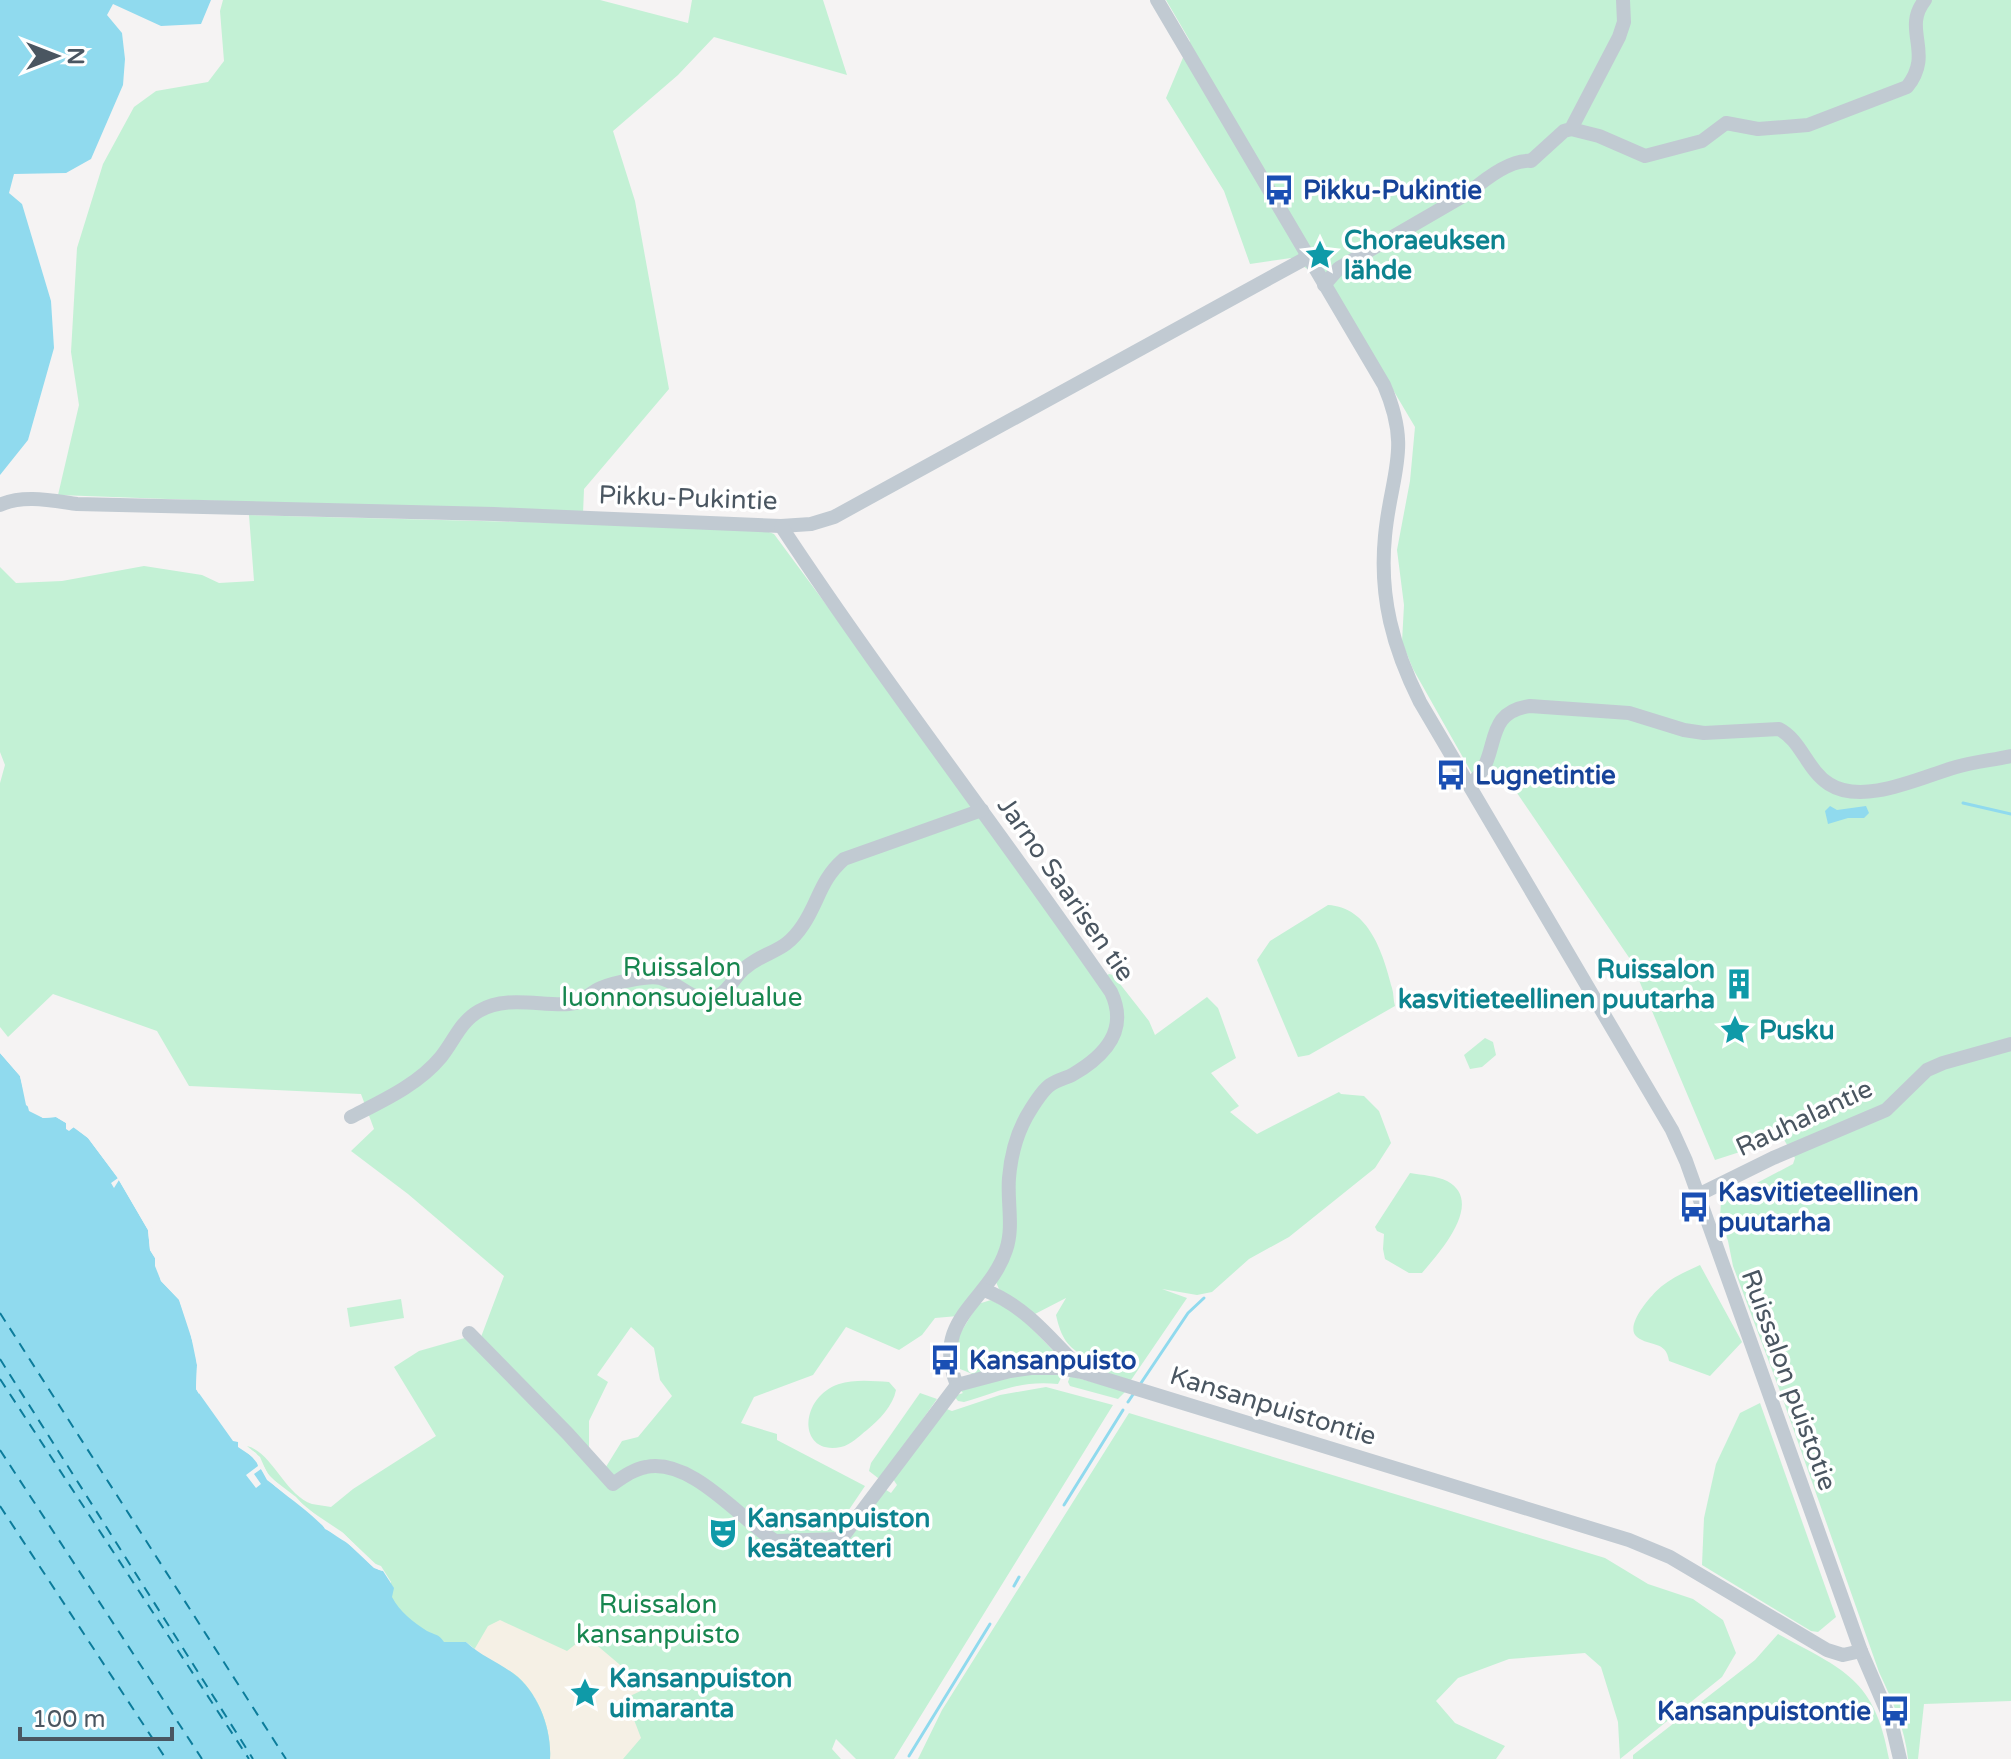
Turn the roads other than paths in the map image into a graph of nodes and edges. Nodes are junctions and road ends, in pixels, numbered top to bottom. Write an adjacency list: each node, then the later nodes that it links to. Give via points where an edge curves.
1 (1157, 0): 5 (street, Ruissalon puistotie)
2 (1623, 0): 4 (street, via 1619,37)
3 (1925, 0): 4 (street, via 1917,11 1917,75 1907,87 1808,125 1758,129 1726,123 1702,141 1645,156)
4 (1571, 129): 6 (street, via 1531,161 1522,160 1483,180 1339,268)
5 (1308, 257): 6 (street, Ruissalon puistotie); 8 (street, Pikku-Pukintie, via 834,517)
6 (1324, 285): 10 (street, Ruissalon puistotie, via 1384,385 1397,423 1399,461 1387,512 1384,560 1397,654)
7 (0, 505): 8 (street, Pikku-Pukintie, via 53,500)
8 (781, 526): 11 (street, Jarno Saarisen tie)
9 (2011, 756): 10 (street, via 1894,787 1849,791 1815,773 1792,738 1779,729 1704,733 1629,713 1530,706 1500,721 1488,762)
10 (1469, 785): 14 (street, Ruissalon puistotie, via 1672,1130)
11 (982, 810): 13 (street, via 844,859 828,874 796,934 745,968 719,995 696,998 658,977 600,988 569,1004 498,1004 459,1028 424,1074); 15 (street, Jarno Saarisen tie, via 1118,1007 1107,1049 1050,1085 1021,1125 1009,1177 1009,1240)
12 (2011, 1044): 14 (street, Rauhalantie, via 1927,1070 1886,1110)
13 (351, 1117)
14 (1700, 1194): 19 (street, Ruissalon puistotie)
15 (984, 1290): 17 (street, via 1027,1314); 18 (street, Jarno Saarisen tie, via 955,1330 951,1362)
16 (469, 1333): 18 (street, via 613,1484 647,1467 671,1468 729,1501 775,1541 841,1539)
17 (1082, 1372): 18 (street, Kansanpuistontie, via 1031,1368); 19 (street, Kansanpuistontie, via 1629,1540 1670,1557 1827,1650 1843,1655)
18 (957, 1385)
19 (1861, 1651): 20 (street, Ruissalon puistotie, via 1891,1721)
20 (1900, 1759)

